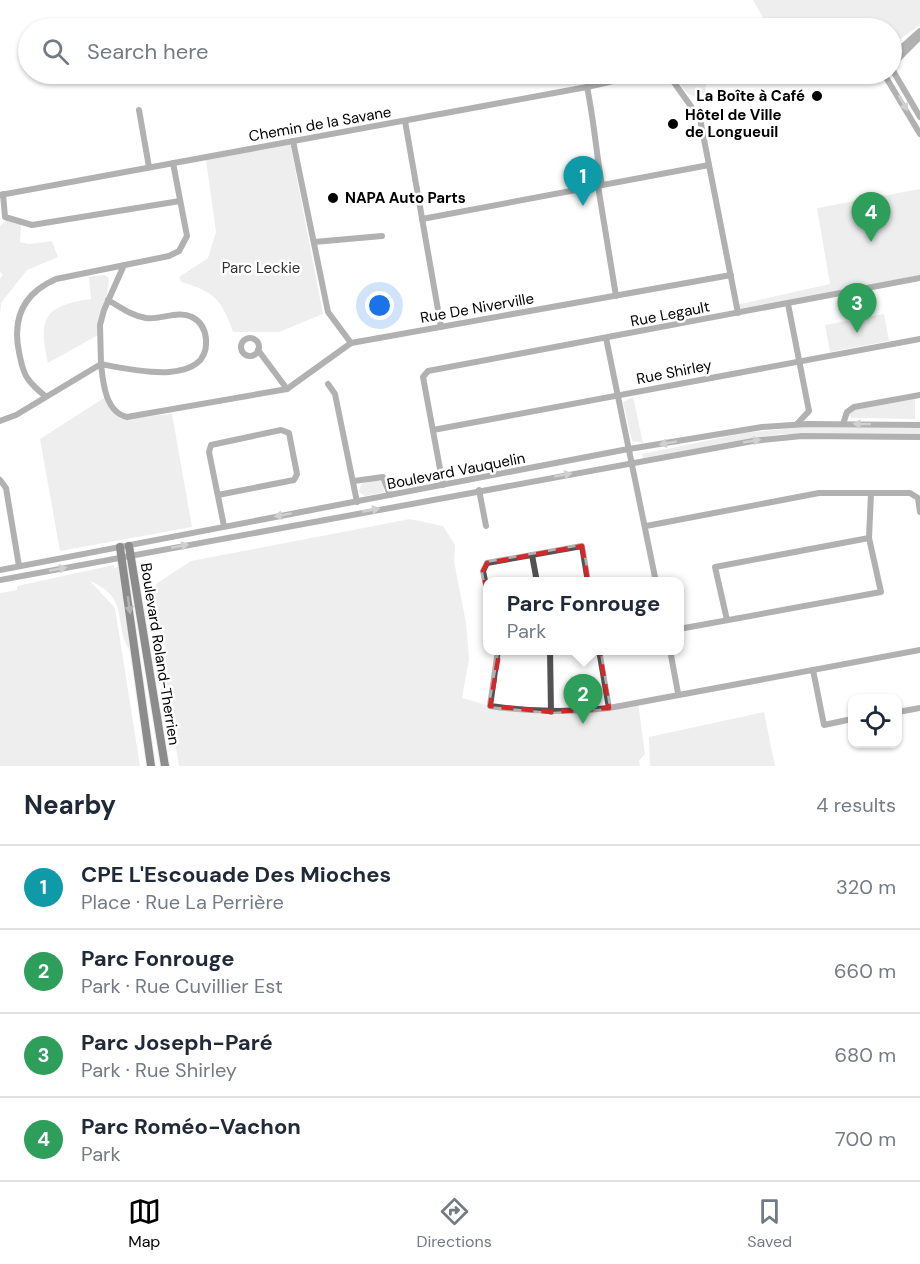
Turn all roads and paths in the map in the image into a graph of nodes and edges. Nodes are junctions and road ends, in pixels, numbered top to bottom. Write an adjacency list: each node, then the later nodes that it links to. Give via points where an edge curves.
1 (920, 31): 3 (street)
2 (920, 37): 4 (street)
3 (902, 47)
4 (902, 54)
5 (600, 84): 9 (street, Chemin de la Savane)
6 (675, 84): 16 (street, via 699,119)
7 (890, 84): 13 (street, one-way to 13)
8 (900, 84): 11 (street)
9 (587, 87): 12 (street, Chemin de la Savane); 18 (street, via 596,131)
10 (139, 110): 17 (street)
11 (920, 117)
12 (405, 121): 14 (street, Chemin de la Savane); 21 (street)
13 (920, 134)
14 (293, 141): 15 (street, Chemin de la Savane); 24 (street)
15 (173, 163): 17 (street, Chemin de la Savane); 20 (street)
16 (710, 165): 18 (street); 26 (street)
17 (149, 167): 19 (street, Chemin de la Savane)
18 (600, 186): 21 (street); 28 (street)
19 (1, 195): 22 (street)
20 (180, 201): 22 (street, via 32,225); 25 (street, via 188,236 179,251)
21 (422, 219): 32 (street)
22 (3, 220)
23 (382, 236): 24 (street)
24 (314, 242): 35 (street, via 328,312)
25 (124, 265): 29 (street); 41 (street, via 56,279 42,285 23,303 16,336 22,366 28,379)
26 (731, 275): 28 (street, Rue De Niverville); 31 (street)
27 (920, 278): 30 (street, Rue Legault)
28 (616, 296): 32 (street, Rue De Niverville)
29 (108, 300): 38 (street, via 100,325); 38 (street, via 146,318 179,314 192,317 202,326 205,352 194,364 173,372)
30 (788, 304): 31 (street, Rue Legault); 37 (street)
31 (738, 313): 33 (street, Rue Legault)
32 (441, 327): 35 (street, Rue De Niverville)
33 (606, 338): 42 (street); 48 (street, Rue Legault, via 424,373)
34 (920, 339): 37 (street, Rue Shirley)
35 (351, 343): 40 (street, Rue De Niverville)
36 (258, 350): 40 (street)
37 (799, 361): 42 (street, Rue Shirley); 45 (street, via 809,411)
38 (101, 364): 40 (street, Rue De Niverville, via 108,399 116,412 127,417); 41 (street)
39 (328, 384): 53 (street, via 335,394)
40 (287, 389)
41 (45, 396): 44 (street)
42 (618, 396): 48 (street, Rue Shirley); 50 (street)
43 (920, 396): 46 (street, via 854,407 847,412)
44 (0, 421)
45 (797, 424): 46 (street, Boulevard Vauquelin); 50 (street, Boulevard Vauquelin, one-way to 50)
46 (843, 424): 47 (street, Boulevard Vauquelin, one-way to 46)
47 (920, 425)
48 (433, 430): 54 (street)
49 (920, 437): 51 (street, Boulevard Vauquelin, one-way to 49, via 787,437)
50 (629, 449): 51 (street); 54 (street, Boulevard Vauquelin)
51 (633, 463): 55 (street, Boulevard Vauquelin, one-way to 51); 63 (street)
52 (0, 480): 68 (street, via 6,488)
53 (354, 481): 58 (street, via 383,477); 59 (street)
54 (443, 485): 58 (street, Boulevard Vauquelin)
55 (479, 490): 62 (street, Boulevard Vauquelin); 67 (street, Boulevard Vauquelin, one-way to 55)
56 (871, 493): 60 (street, via 910,493 918,498); 63 (street, via 819,494); 64 (street)
57 (218, 495): 57 (street, via 211,445 281,430 289,433 297,474 294,480); 61 (street)
58 (390, 495): 59 (street, Boulevard Vauquelin)
59 (357, 502): 61 (street, Boulevard Vauquelin, one-way to 61)
60 (920, 512)
61 (224, 526): 65 (street, Boulevard Vauquelin)
62 (486, 526)
63 (646, 526): 73 (street)
64 (869, 538): 75 (street, via 715,567); 75 (street, via 881,592)
65 (125, 546): 67 (main road, Boulevard Roland-Therrien); 68 (street, Boulevard Vauquelin)
66 (532, 555): 70 (street, via 487,563); 71 (street); 72 (street, via 582,546)
67 (126, 556): 74 (street, Boulevard Vauquelin, one-way to 67); 89 (main road, Boulevard Roland-Therrien, one-way to 89); 90 (main road, Boulevard Roland-Therrien)
68 (19, 566): 69 (street, Boulevard Vauquelin)
69 (0, 570)
70 (484, 577)
71 (536, 577)
72 (587, 577)
73 (655, 577)
74 (0, 579)
75 (727, 620): 76 (street)
76 (684, 628)
77 (920, 650): 82 (street)
78 (497, 655): 87 (street, via 490,706)
79 (550, 655): 87 (street)
80 (600, 655): 84 (street)
81 (671, 655): 83 (street)
82 (813, 670): 83 (street); 88 (street, via 824,724)
83 (678, 693): 84 (street)
84 (609, 708): 87 (street)
85 (920, 708): 86 (street)
86 (902, 711)
87 (551, 712)
88 (848, 721)
89 (151, 766)
90 (165, 766)

